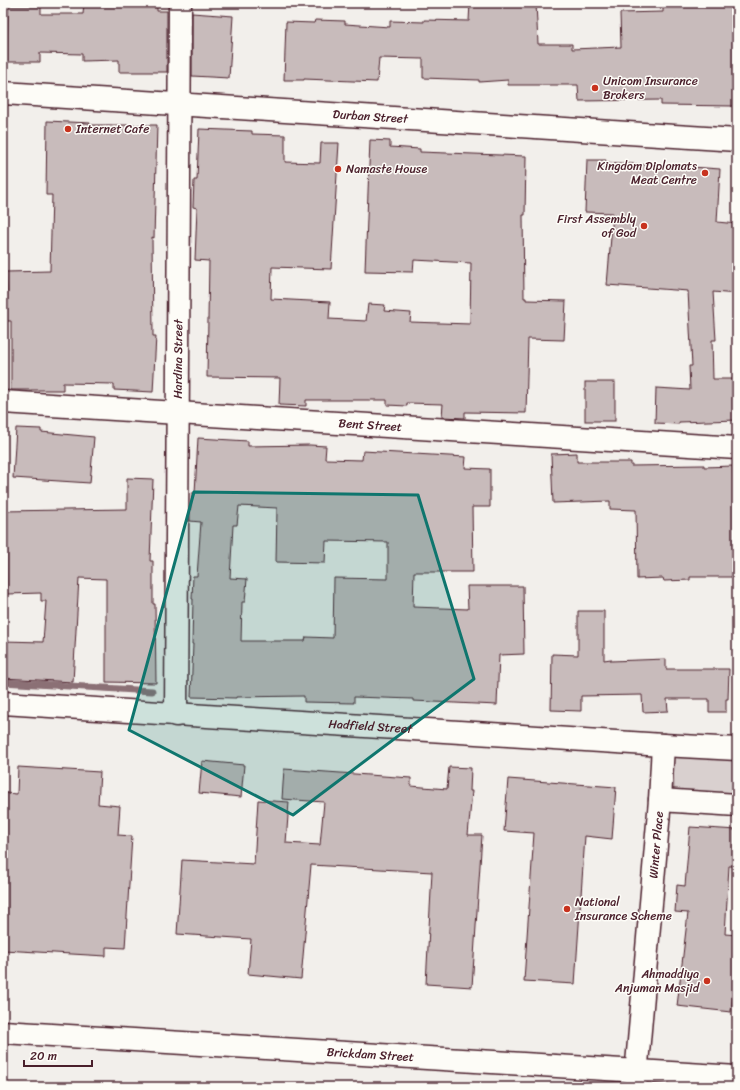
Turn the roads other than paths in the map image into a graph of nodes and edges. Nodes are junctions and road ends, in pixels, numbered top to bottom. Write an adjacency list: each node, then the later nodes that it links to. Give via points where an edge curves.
1 (180, 3): 3 (street, Hardina Street)
2 (3, 93): 3 (street, Durban Street)
3 (179, 104): 4 (street, Durban Street); 6 (street, Hardina Street)
4 (737, 140)
5 (3, 402): 6 (street, Bent Street)
6 (178, 413): 7 (street, Bent Street); 9 (street, Hardina Street)
7 (737, 448)
8 (3, 703): 9 (street, Hadfield Street)
9 (176, 714): 10 (street, Hadfield Street)
10 (663, 745): 11 (street, Hadfield Street); 12 (street, Winter Place)
11 (737, 749)
12 (660, 800): 13 (street); 16 (street, Winter Place)
13 (737, 805)
14 (3, 1032): 16 (street, Brickdam Street)
15 (737, 1077): 16 (street, Brickdam Street)
16 (635, 1079)

